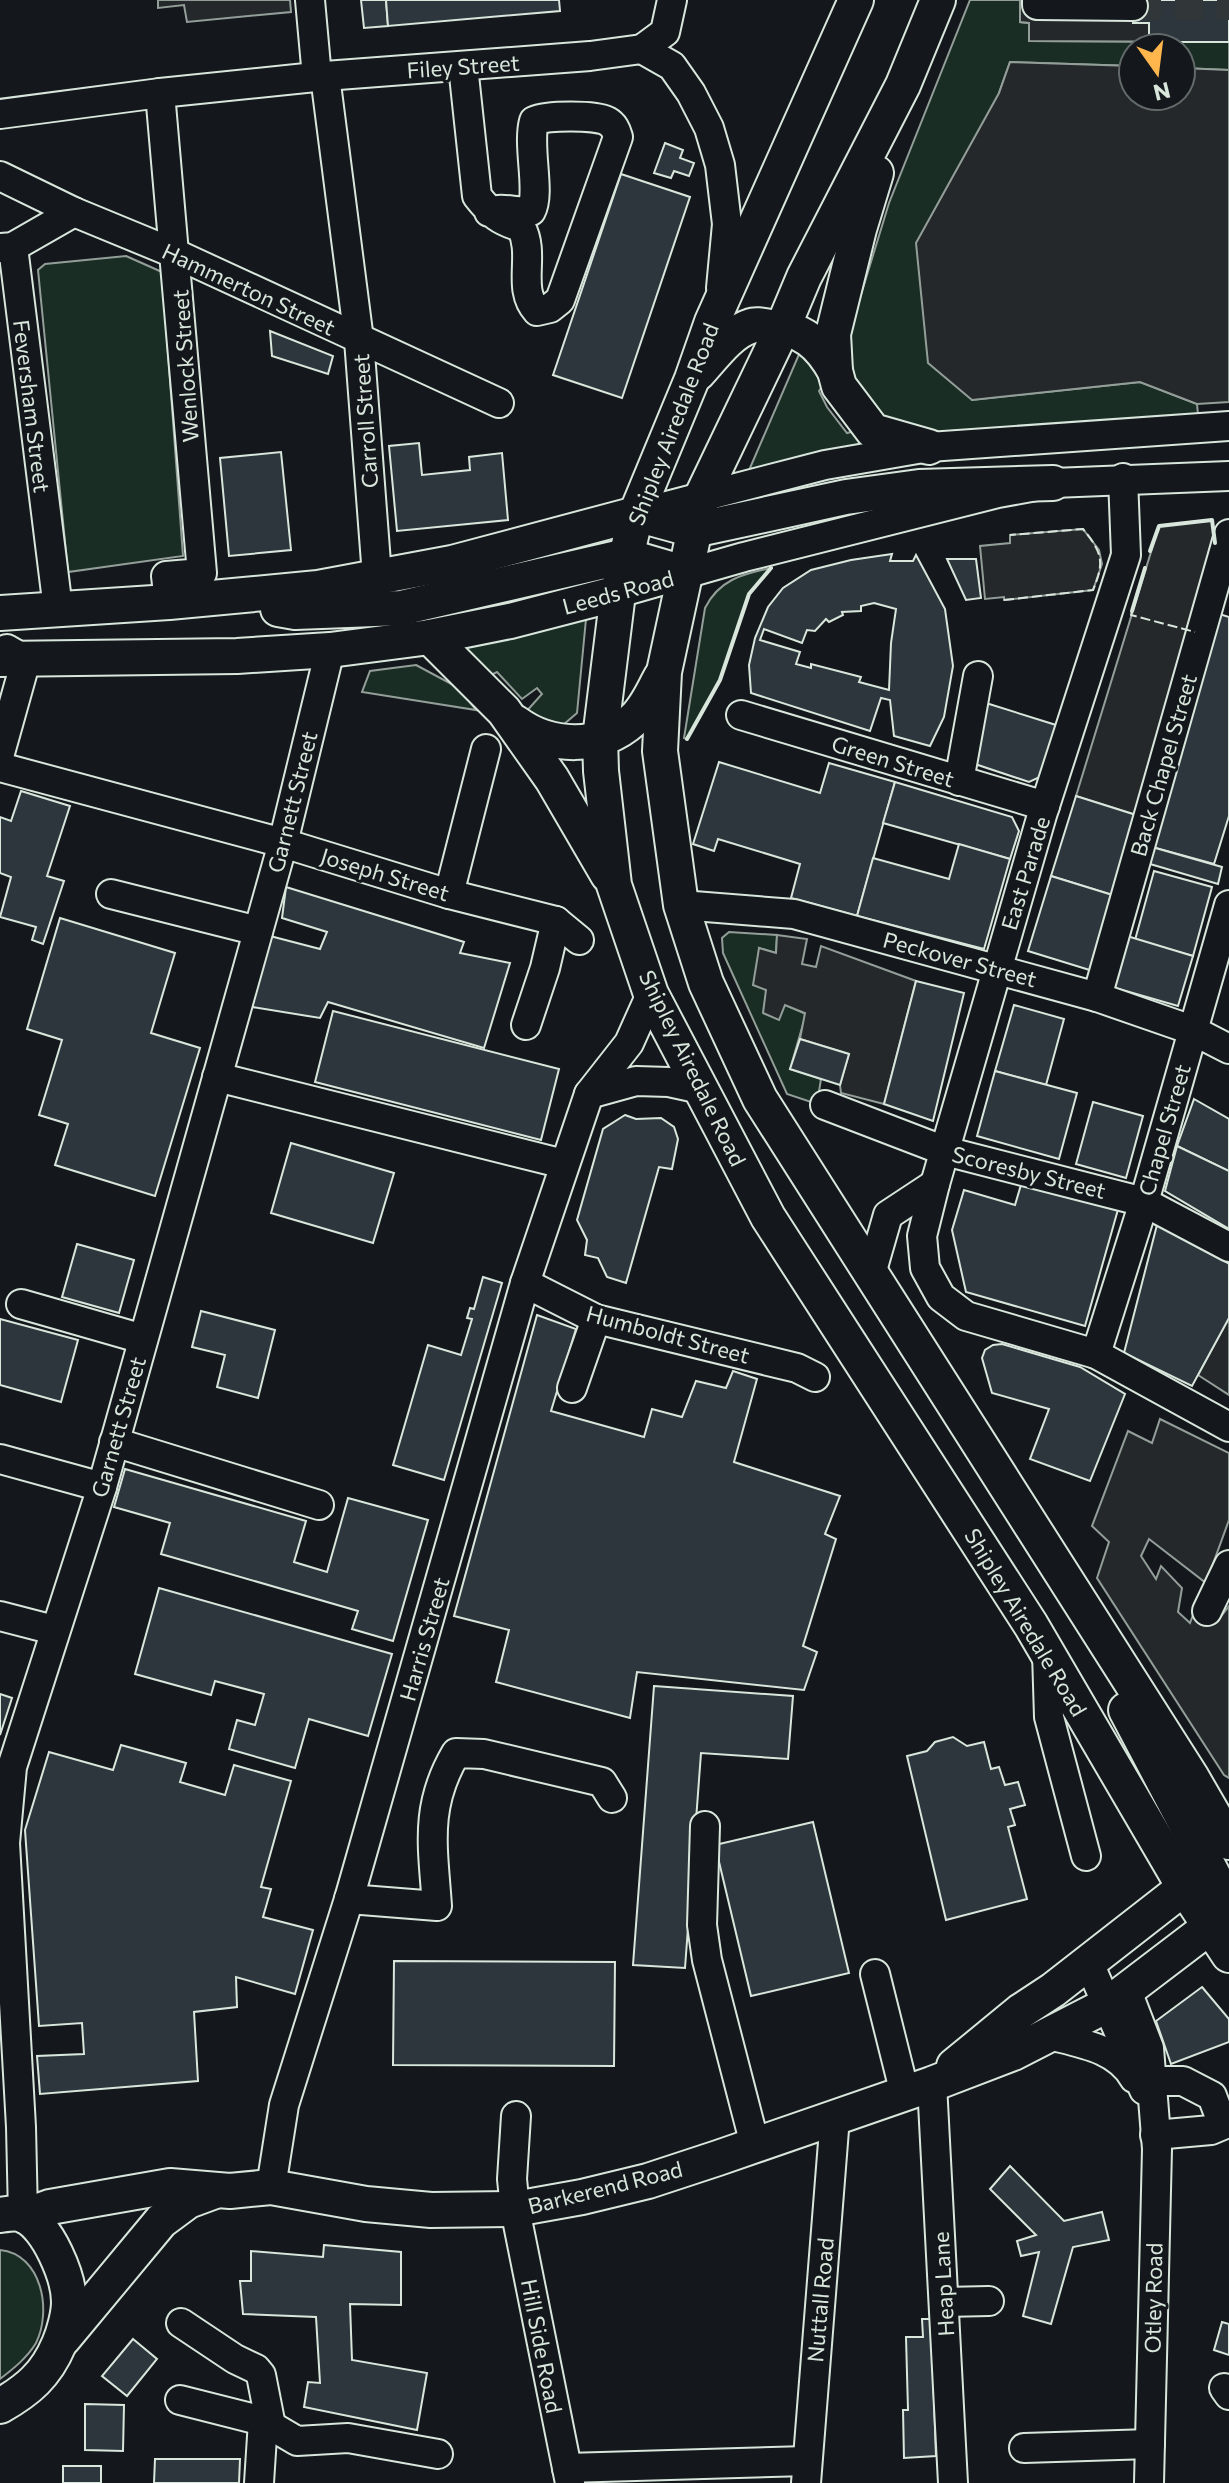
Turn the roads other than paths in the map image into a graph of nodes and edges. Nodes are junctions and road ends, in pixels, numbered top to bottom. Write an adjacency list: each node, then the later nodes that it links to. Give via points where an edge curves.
1 (310, 0): 9 (street, Carroll Street)
2 (672, 0): 7 (street, via 665,32)
3 (856, 0): 18 (main road, Shipley Airedale Road)
4 (938, 0): 10 (main road, Shipley Airedale Road)
5 (1037, 0): 6 (street, via 1037,5)
6 (1133, 6)
7 (642, 49): 8 (street, Filey Street); 18 (street, via 672,66 691,93 720,165 727,224)
8 (463, 66): 9 (street, Filey Street); 15 (street, via 477,196)
9 (321, 77): 11 (street, Filey Street); 20 (street, Carroll Street)
10 (903, 85): 19 (main road, Shipley Airedale Road); 21 (main road, via 833,334)
11 (160, 93): 12 (street, Filey Street); 17 (street, Wenlock Street)
12 (0, 114)
13 (0, 176): 14 (street, Hammerton Street)
14 (74, 212): 16 (street); 17 (street, Hammerton Street)
15 (489, 212): 15 (street, via 500,208 522,213 534,205 534,121 605,120 614,126 618,137 560,300 550,308 537,311 529,303 528,241 521,227)
16 (6, 247): 42 (street, Feversham Street)
17 (176, 254): 20 (street, Hammerton Street); 40 (street, Wenlock Street, via 202,573 166,576)
18 (719, 305): 22 (main road, Shipley Airedale Road)
19 (783, 327): 21 (main road, via 811,339); 22 (main road, via 751,326 730,339); 31 (main road, Shipley Airedale Road)
20 (359, 340): 23 (street, Hammerton Street); 37 (street, Carroll Street)
21 (835, 371): 27 (main road, via 839,386 873,431)
22 (692, 379): 32 (main road, Shipley Airedale Road)
23 (499, 403)
24 (1229, 426): 25 (street)
25 (1088, 435): 26 (street); 27 (street)
26 (1229, 442)
27 (929, 447): 31 (street, via 825,465)
28 (1229, 476): 29 (street, Leeds Road)
29 (1123, 478): 30 (street, Leeds Road); 56 (street, East Parade, via 1126,555 1113,634)
30 (1053, 483): 33 (main road, via 919,487); 36 (street, Leeds Road)
31 (702, 496): 32 (street); 33 (main road, Shipley Airedale Road)
32 (636, 514): 33 (main road); 35 (main road, Shipley Airedale Road); 37 (main road, via 452,563)
33 (694, 530): 36 (main road, Shipley Airedale Road)
34 (1229, 534): 68 (street, Back Chapel Street)
35 (626, 556): 36 (main road); 38 (main road, Shipley Airedale Road); 41 (main road)
36 (684, 573): 38 (street, Leeds Road); 47 (main road, Shipley Airedale Road)
37 (377, 576): 39 (main road, via 318,588); 41 (main road, via 384,593)
38 (618, 593): 44 (main road, Leeds Road); 51 (main road, Shipley Airedale Road)
39 (205, 598): 40 (main road); 41 (main road, via 295,612)
40 (169, 602): 42 (main road)
41 (401, 608)
42 (58, 609): 43 (main road)
43 (0, 613)
44 (430, 637): 45 (main road, Leeds Road); 49 (main road)
45 (330, 650): 46 (main road, Leeds Road, via 237,656); 57 (street, Garnett Street)
46 (9, 655): 53 (street)
47 (664, 672): 51 (main road, via 633,720); 61 (main road, Shipley Airedale Road, via 660,751)
48 (978, 676): 55 (street)
49 (504, 711): 51 (main road, via 531,734 550,741 569,744); 58 (main road, via 552,779)
50 (741, 715): 55 (street, Green Street)
51 (600, 738): 58 (main road, Shipley Airedale Road)
52 (486, 749): 60 (street)
53 (0, 753)
54 (0, 767): 57 (street, Joseph Street)
55 (959, 781): 56 (street, Green Street)
56 (1045, 806): 66 (street, East Parade)
57 (283, 843): 60 (street, Joseph Street); 64 (street, Garnett Street)
58 (614, 885): 67 (main road, Shipley Airedale Road)
59 (111, 894): 64 (street)
60 (449, 894): 63 (street, Joseph Street)
61 (681, 905): 66 (street, Peckover Street, via 788,912); 81 (main road, Shipley Airedale Road, via 706,983 760,1099)
62 (1229, 905): 70 (street, Chapel Street)
63 (556, 921): 65 (street, Joseph Street); 69 (street)
64 (258, 931): 72 (street, Garnett Street)
65 (579, 940)
66 (997, 968): 68 (street, Peckover Street); 76 (street, East Parade)
67 (651, 994): 73 (main road, Shipley Airedale Road); 74 (street, Harris Street, via 629,1043)
68 (1097, 997): 70 (street, Peckover Street)
69 (526, 1025)
70 (1192, 1030): 71 (street, Peckover Street); 79 (street, Chapel Street)
71 (1229, 1049)
72 (217, 1077): 77 (street); 85 (street, Garnett Street)
73 (701, 1089): 74 (street, via 636,1081); 98 (main road, Shipley Airedale Road, via 768,1217)
74 (589, 1094): 77 (street, Harris Street)
75 (825, 1105): 76 (street, Scoresby Street)
76 (945, 1151): 78 (street, East Parade); 79 (street, Scoresby Street)
77 (564, 1164): 82 (street, Harris Street)
78 (935, 1184): 81 (street, via 888,1215); 86 (street, East Parade, via 922,1236 925,1268 941,1297 966,1316)
79 (1144, 1202): 80 (street, Scoresby Street); 86 (street, Chapel Street)
80 (1229, 1247)
81 (871, 1274): 102 (main road, Shipley Airedale Road, via 1192,1778)
82 (525, 1283): 84 (street, Humboldt Street); 103 (street, Harris Street)
83 (21, 1304): 85 (street)
84 (596, 1319): 87 (street, Humboldt Street, via 797,1368); 88 (street)
85 (143, 1339): 90 (street, Garnett Street)
86 (1096, 1354): 89 (street)
87 (815, 1377)
88 (572, 1388)
89 (1229, 1427)
90 (114, 1442): 92 (street, Garnett Street); 93 (street)
91 (0, 1459): 92 (street)
92 (102, 1487): 97 (street, Garnett Street)
93 (319, 1505)
94 (1229, 1565): 95 (street)
95 (1207, 1611)
96 (0, 1616): 97 (street)
97 (54, 1630): 105 (street, Garnett Street, via 12,1767 5,1843)
98 (1047, 1653): 101 (street, via 1049,1717); 102 (main road, Shipley Airedale Road)
99 (612, 1798): 103 (street, via 602,1782 484,1754 456,1753 441,1778 431,1824 437,1906)
100 (705, 1826): 115 (street, via 702,1925 707,1960)
101 (1086, 1856)
102 (1213, 1863): 104 (main road, Shipley Airedale Road); 106 (main road, Barkerend Road)
103 (349, 1899): 116 (street, Harris Street, via 284,2105)
104 (1222, 1932): 108 (main road, Barkerend Road)
105 (6, 1945): 119 (street, Garnett Street)
106 (1089, 1963): 108 (street); 111 (main road, Barkerend Road)
107 (875, 1974): 111 (street, Heap Lane)
108 (1117, 1998): 109 (main road, Barkerend Road); 110 (street, Otley Road, via 1149,2048); 114 (street)
109 (1049, 2035): 111 (main road, Barkerend Road); 114 (street, via 1104,2051 1126,2064)
110 (1151, 2081): 114 (street, Otley Road); 114 (street, via 1183,2081 1212,2096 1223,2125 1211,2130)
111 (918, 2089): 113 (main road, Barkerend Road); 121 (street, Heap Lane)
112 (516, 2116): 118 (street, Hill Side Road)
113 (835, 2117): 115 (main road, Barkerend Road); 131 (street, Nuttall Road)
114 (1154, 2124): 128 (street, Otley Road)
115 (755, 2145): 118 (main road, Barkerend Road, via 648,2181)
116 (271, 2187): 117 (main road, Barkerend Road); 118 (main road, Barkerend Road, via 431,2210)
117 (219, 2190): 119 (main road, Barkerend Road, via 170,2186); 123 (main road, Barkerend Road, via 188,2201 161,2221)
118 (515, 2209): 132 (street, Hill Side Road)
119 (16, 2215): 123 (main road, via 37,2225 63,2269 69,2302)
120 (989, 2301): 121 (street)
121 (944, 2302): 134 (street, Heap Lane)
122 (181, 2323): 126 (street, via 256,2369 266,2387)
123 (60, 2342): 124 (main road, via 47,2367)
124 (13, 2398): 127 (main road)
125 (180, 2400): 126 (street)
126 (267, 2423): 130 (street, via 297,2441 348,2438); 133 (street)
127 (0, 2432)
128 (1150, 2444): 129 (street); 135 (street, Otley Road)
129 (1024, 2448)
130 (438, 2454)
131 (806, 2472): 132 (street)
132 (568, 2476)
133 (259, 2483)
134 (953, 2483)
135 (1149, 2483)

